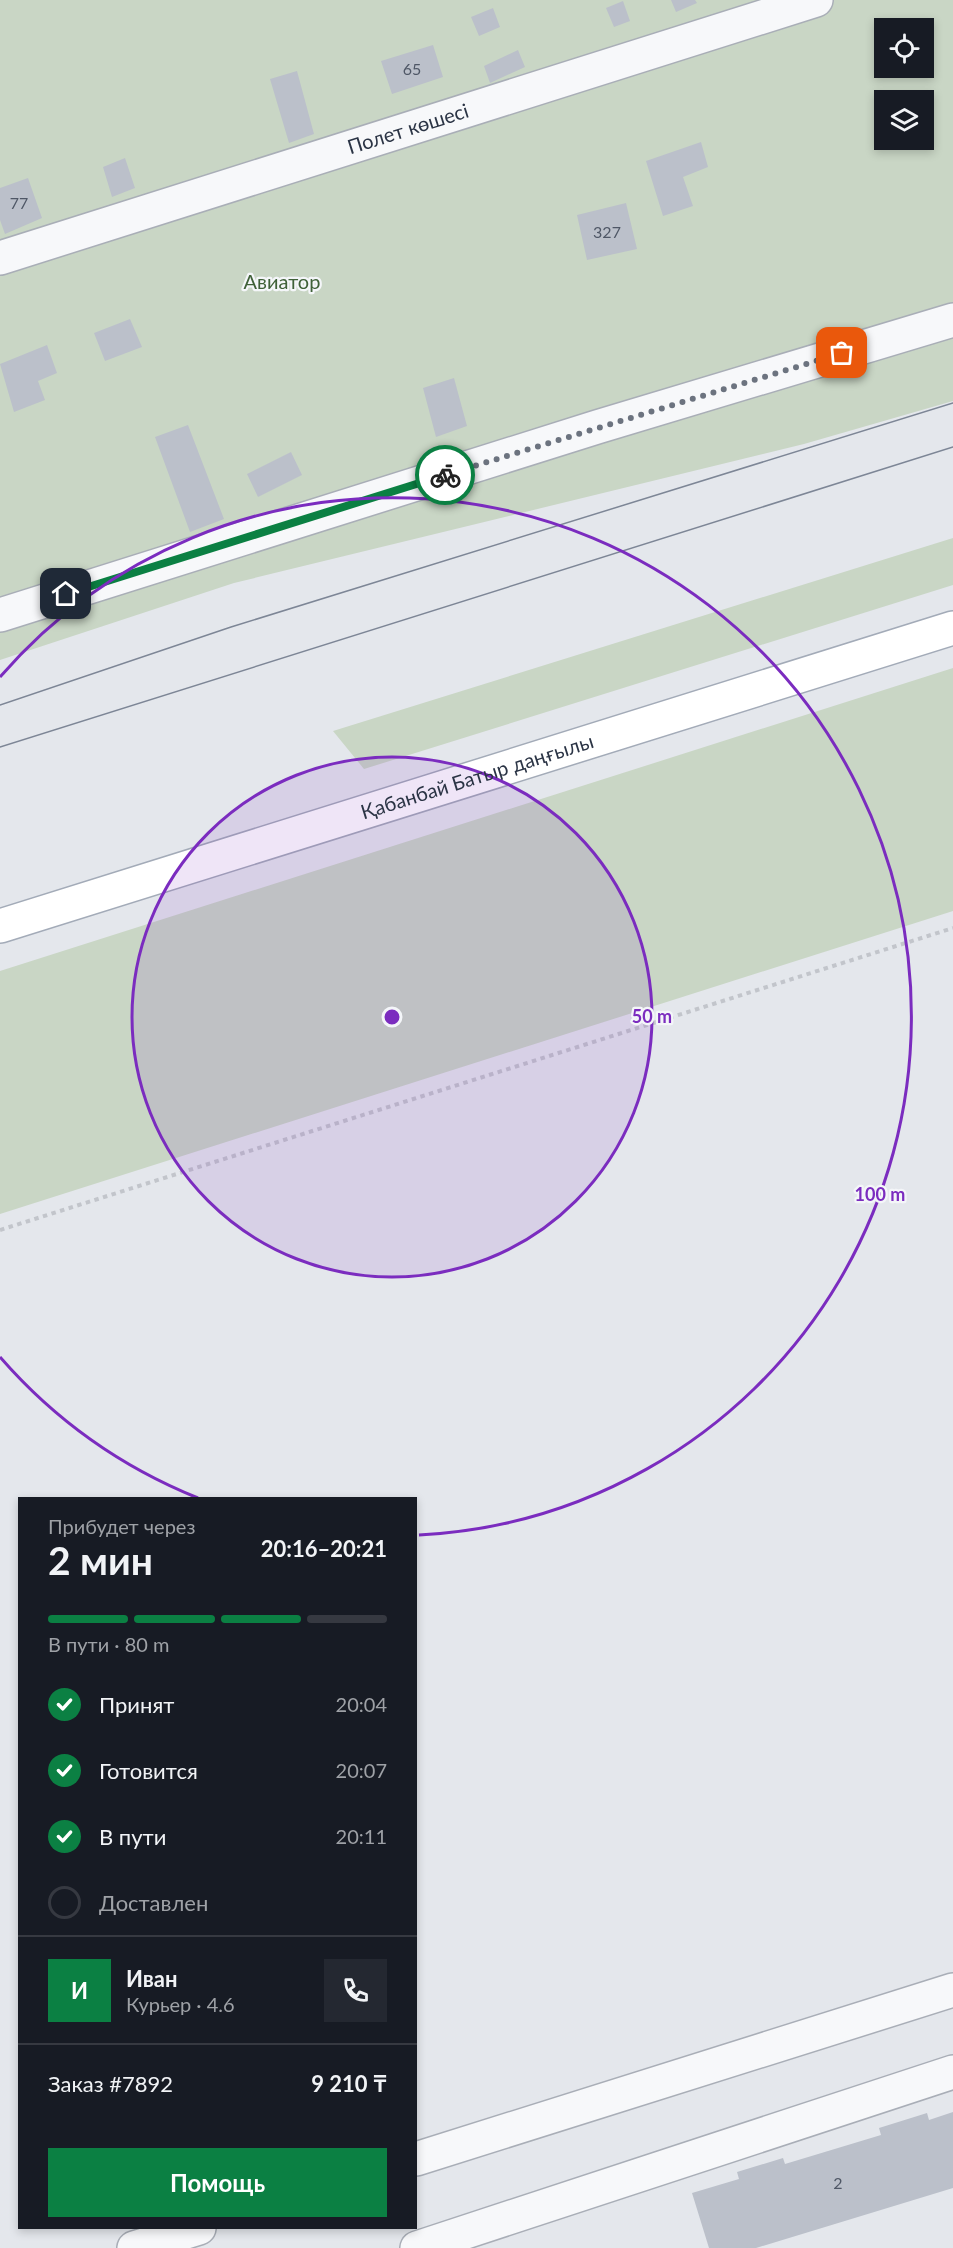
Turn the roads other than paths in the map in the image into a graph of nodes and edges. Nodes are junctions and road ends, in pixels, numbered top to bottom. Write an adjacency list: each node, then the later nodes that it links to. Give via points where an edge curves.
1 (816, 0): 2 (street, Полет көшесі)
2 (0, 258)
3 (953, 320): 4 (street, via 597,427)
4 (0, 615)
5 (953, 628): 6 (main road, Қабанбай Батыр даңғылы)
6 (0, 926)
7 (953, 1990): 9 (street)
8 (953, 2072): 11 (street)
9 (417, 2159)
10 (196, 2229): 12 (street)
11 (434, 2246)
12 (134, 2248)

